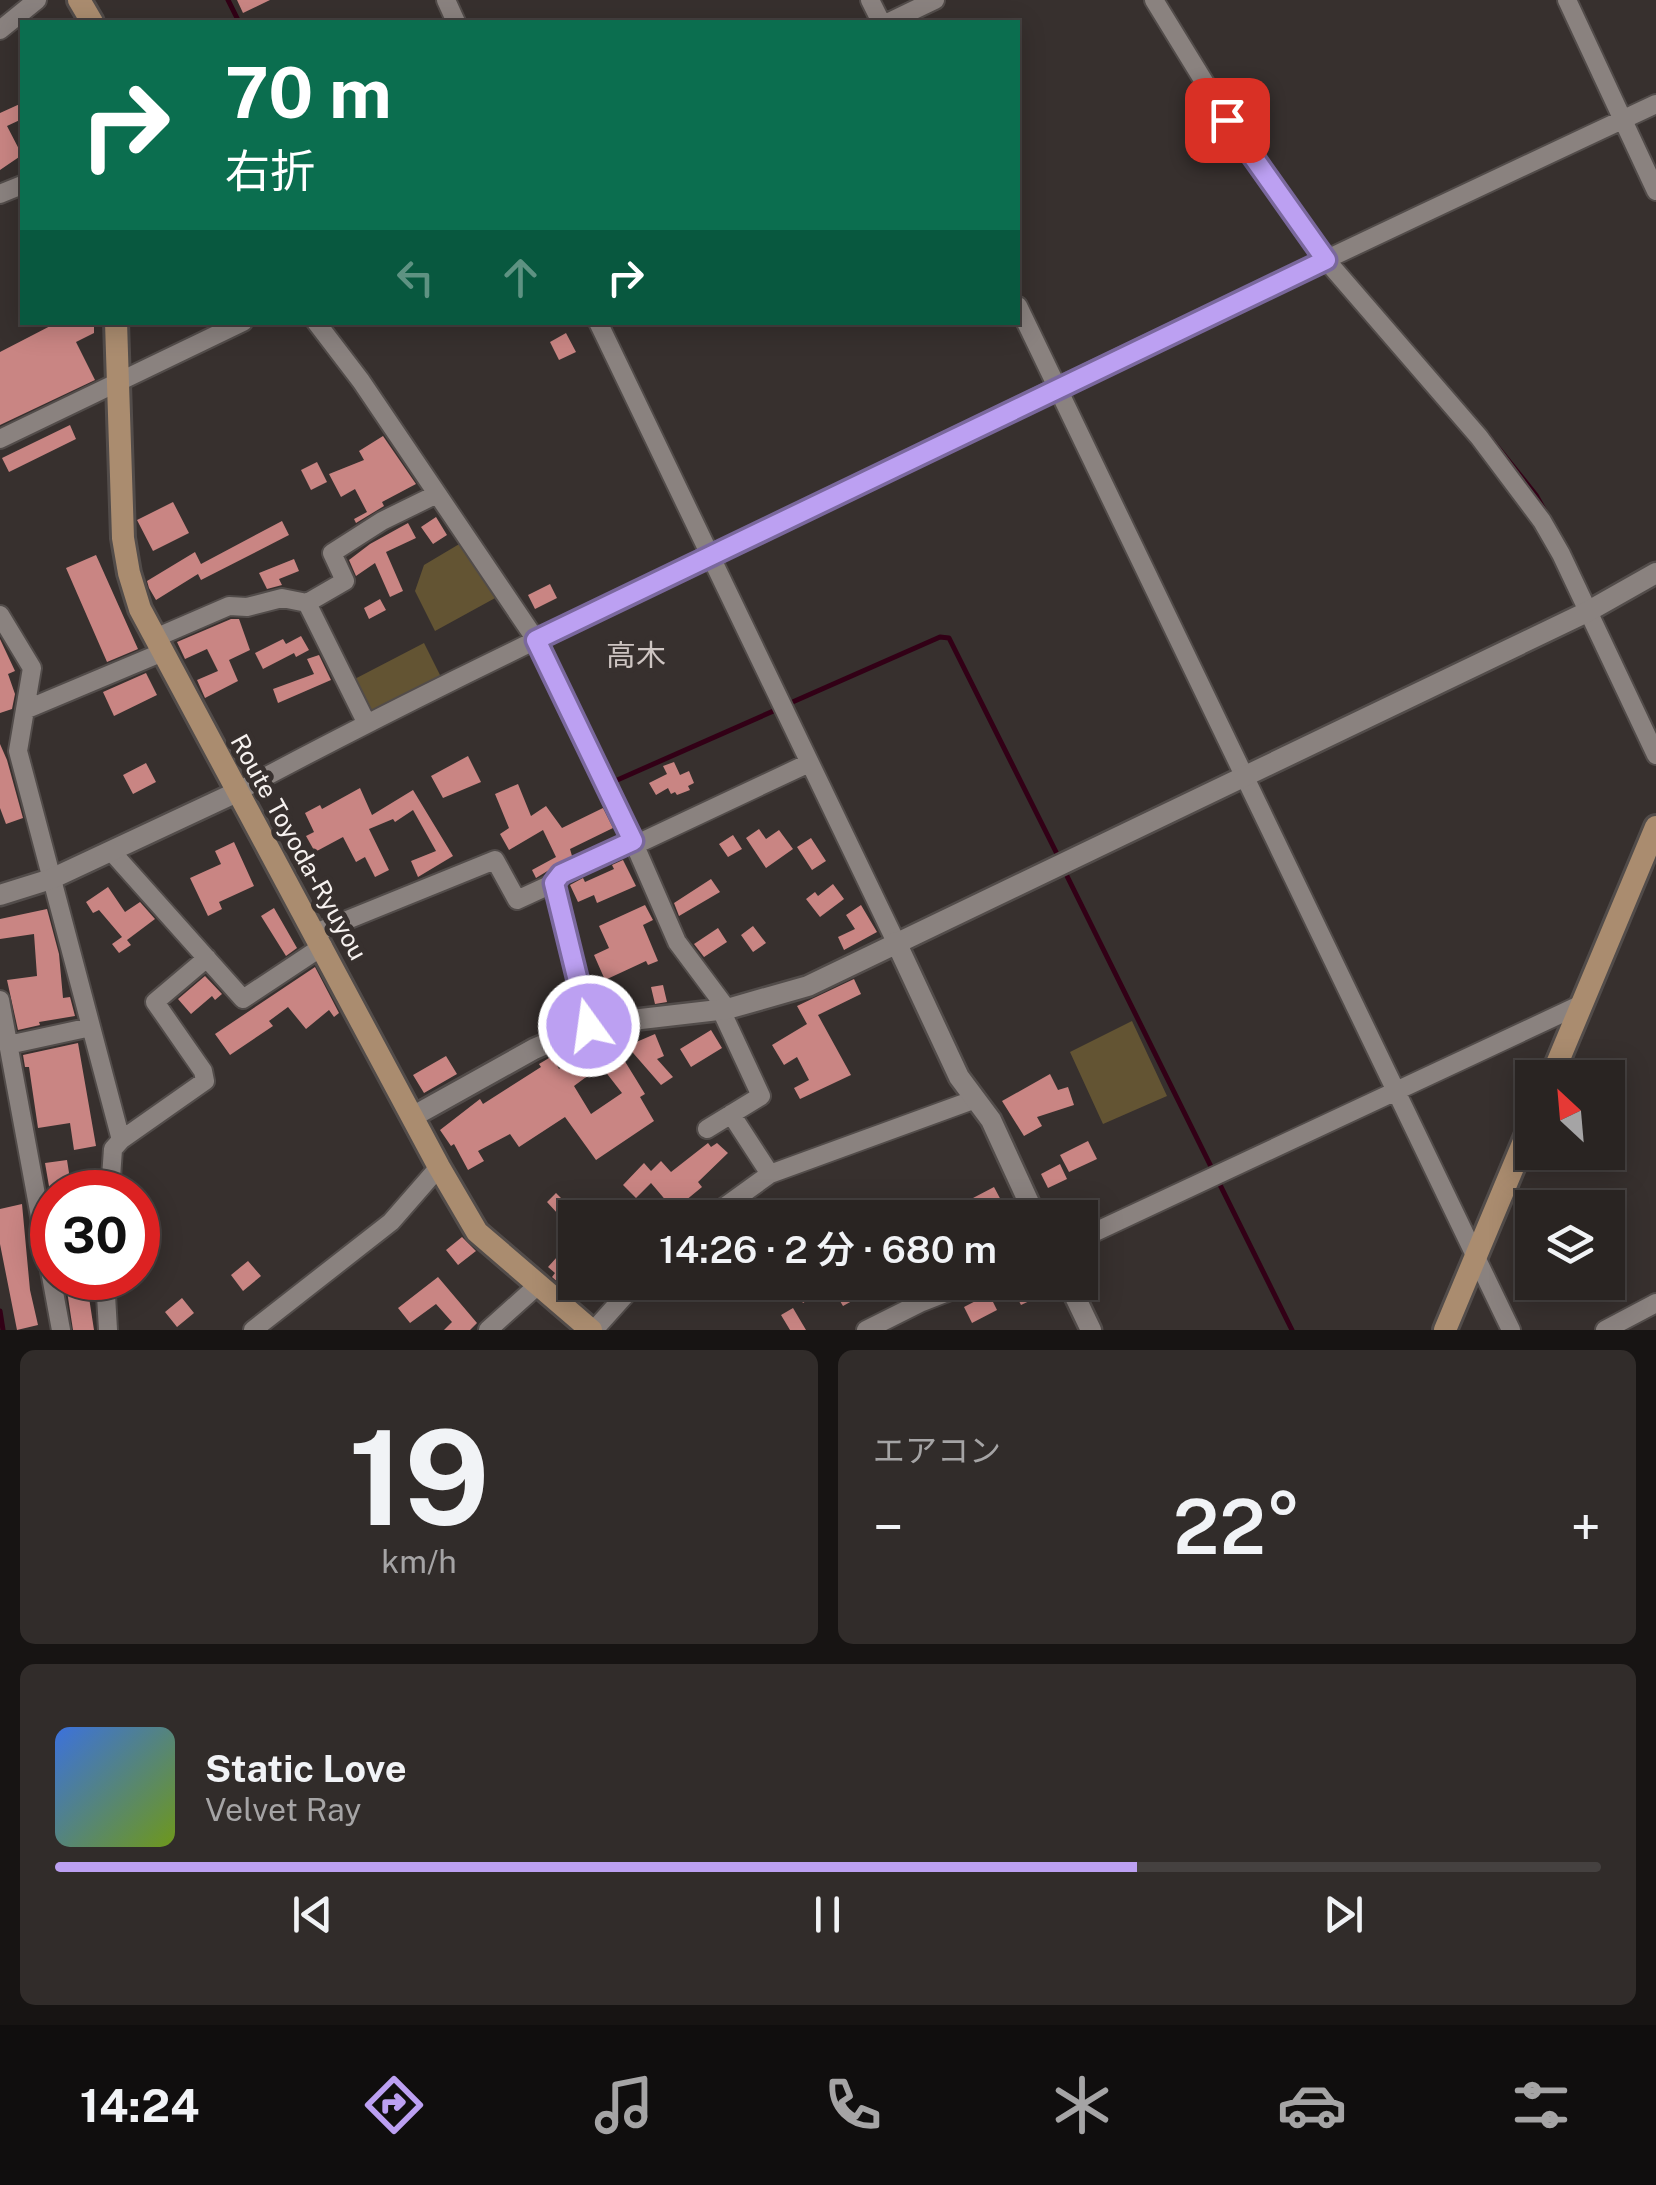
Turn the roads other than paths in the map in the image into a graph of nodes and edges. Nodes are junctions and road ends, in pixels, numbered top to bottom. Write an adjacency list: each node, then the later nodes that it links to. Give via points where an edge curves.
1 (37, 0): 6 (street)
2 (935, 0): 5 (street)
3 (1154, 0): 10 (street, via 1227,120)
4 (1566, 0): 8 (street)
5 (893, 20)
6 (1, 26)
7 (1656, 104): 8 (street)
8 (1623, 120): 9 (street); 10 (street)
9 (1656, 191)
10 (1326, 260): 17 (street); 23 (street, via 1515,482 1561,554)
11 (1020, 310): 17 (street)
12 (116, 325): 16 (main road, Route Toyoda-Ryuyou)
13 (238, 325): 16 (street)
14 (318, 325): 19 (street)
15 (599, 325): 20 (street)
16 (116, 384): 18 (street); 26 (main road, Route Toyoda-Ryuyou, via 128,573)
17 (1057, 387): 20 (street); 33 (street)
18 (0, 438)
19 (438, 494): 22 (street, via 332,553 345,580); 25 (street)
20 (710, 556): 25 (street); 32 (street)
21 (1656, 573): 23 (street)
22 (308, 603): 26 (street, via 282,598 229,606); 28 (street)
23 (1586, 612): 29 (street); 33 (street)
24 (0, 614): 27 (street, via 32,668)
25 (536, 640): 28 (street); 36 (street)
26 (159, 645): 27 (street); 34 (main road, Route Toyoda-Ryuyou)
27 (25, 710): 30 (street)
28 (367, 724): 34 (street)
29 (1656, 754)
30 (20, 756): 31 (street); 38 (street)
31 (0, 762)
32 (809, 762): 36 (street); 42 (street)
33 (1244, 776): 42 (street); 51 (street)
34 (237, 792): 37 (street); 41 (main road, Route Toyoda-Ryuyou)
35 (1656, 827): 45 (main road)
36 (634, 843): 39 (street); 46 (street, via 677,942)
37 (111, 851): 38 (street); 43 (street)
38 (51, 879): 40 (street); 47 (street)
39 (554, 883): 41 (street, via 517,900 495,860); 48 (street)
40 (0, 895)
41 (319, 939): 43 (street, via 243,998); 54 (main road, Route Toyoda-Ryuyou)
42 (896, 942): 46 (street, via 808,986); 52 (street)
43 (208, 958): 56 (street, via 155,1002 205,1081)
44 (0, 1000): 49 (street)
45 (1582, 1004): 50 (main road); 51 (street)
46 (724, 1010): 48 (street); 53 (street, via 761,1096)
47 (91, 1026): 49 (street); 56 (street)
48 (589, 1026): 54 (street)
49 (8, 1045): 59 (street)
50 (1559, 1060)
51 (1397, 1092): 64 (street); 65 (street)
52 (973, 1100): 61 (street); 63 (street, via 990,1120)
53 (731, 1114): 55 (street); 61 (street)
54 (412, 1117): 58 (main road, Route Toyoda-Ryuyou)
55 (707, 1129)
56 (121, 1140): 60 (street)
57 (1515, 1163): 65 (main road)
58 (439, 1166): 66 (main road, Route Toyoda-Ryuyou, via 477,1232); 75 (street, via 392,1222)
59 (33, 1170)
60 (112, 1170)
61 (770, 1174): 62 (street)
62 (734, 1200)
63 (1028, 1200)
64 (1098, 1231)
65 (1477, 1256): 80 (main road); 81 (street)
66 (538, 1285): 76 (street); 77 (main road, Route Toyoda-Ryuyou)
67 (56, 1300): 73 (street)
68 (106, 1300): 74 (street)
69 (621, 1300): 77 (street)
70 (927, 1300): 78 (street)
71 (1077, 1300): 79 (street)
72 (1656, 1303): 82 (street)
73 (61, 1330)
74 (108, 1330)
75 (254, 1330)
76 (488, 1330)
77 (592, 1330)
78 (866, 1330)
79 (1091, 1330)
80 (1445, 1330)
81 (1511, 1330)
82 (1605, 1330)

